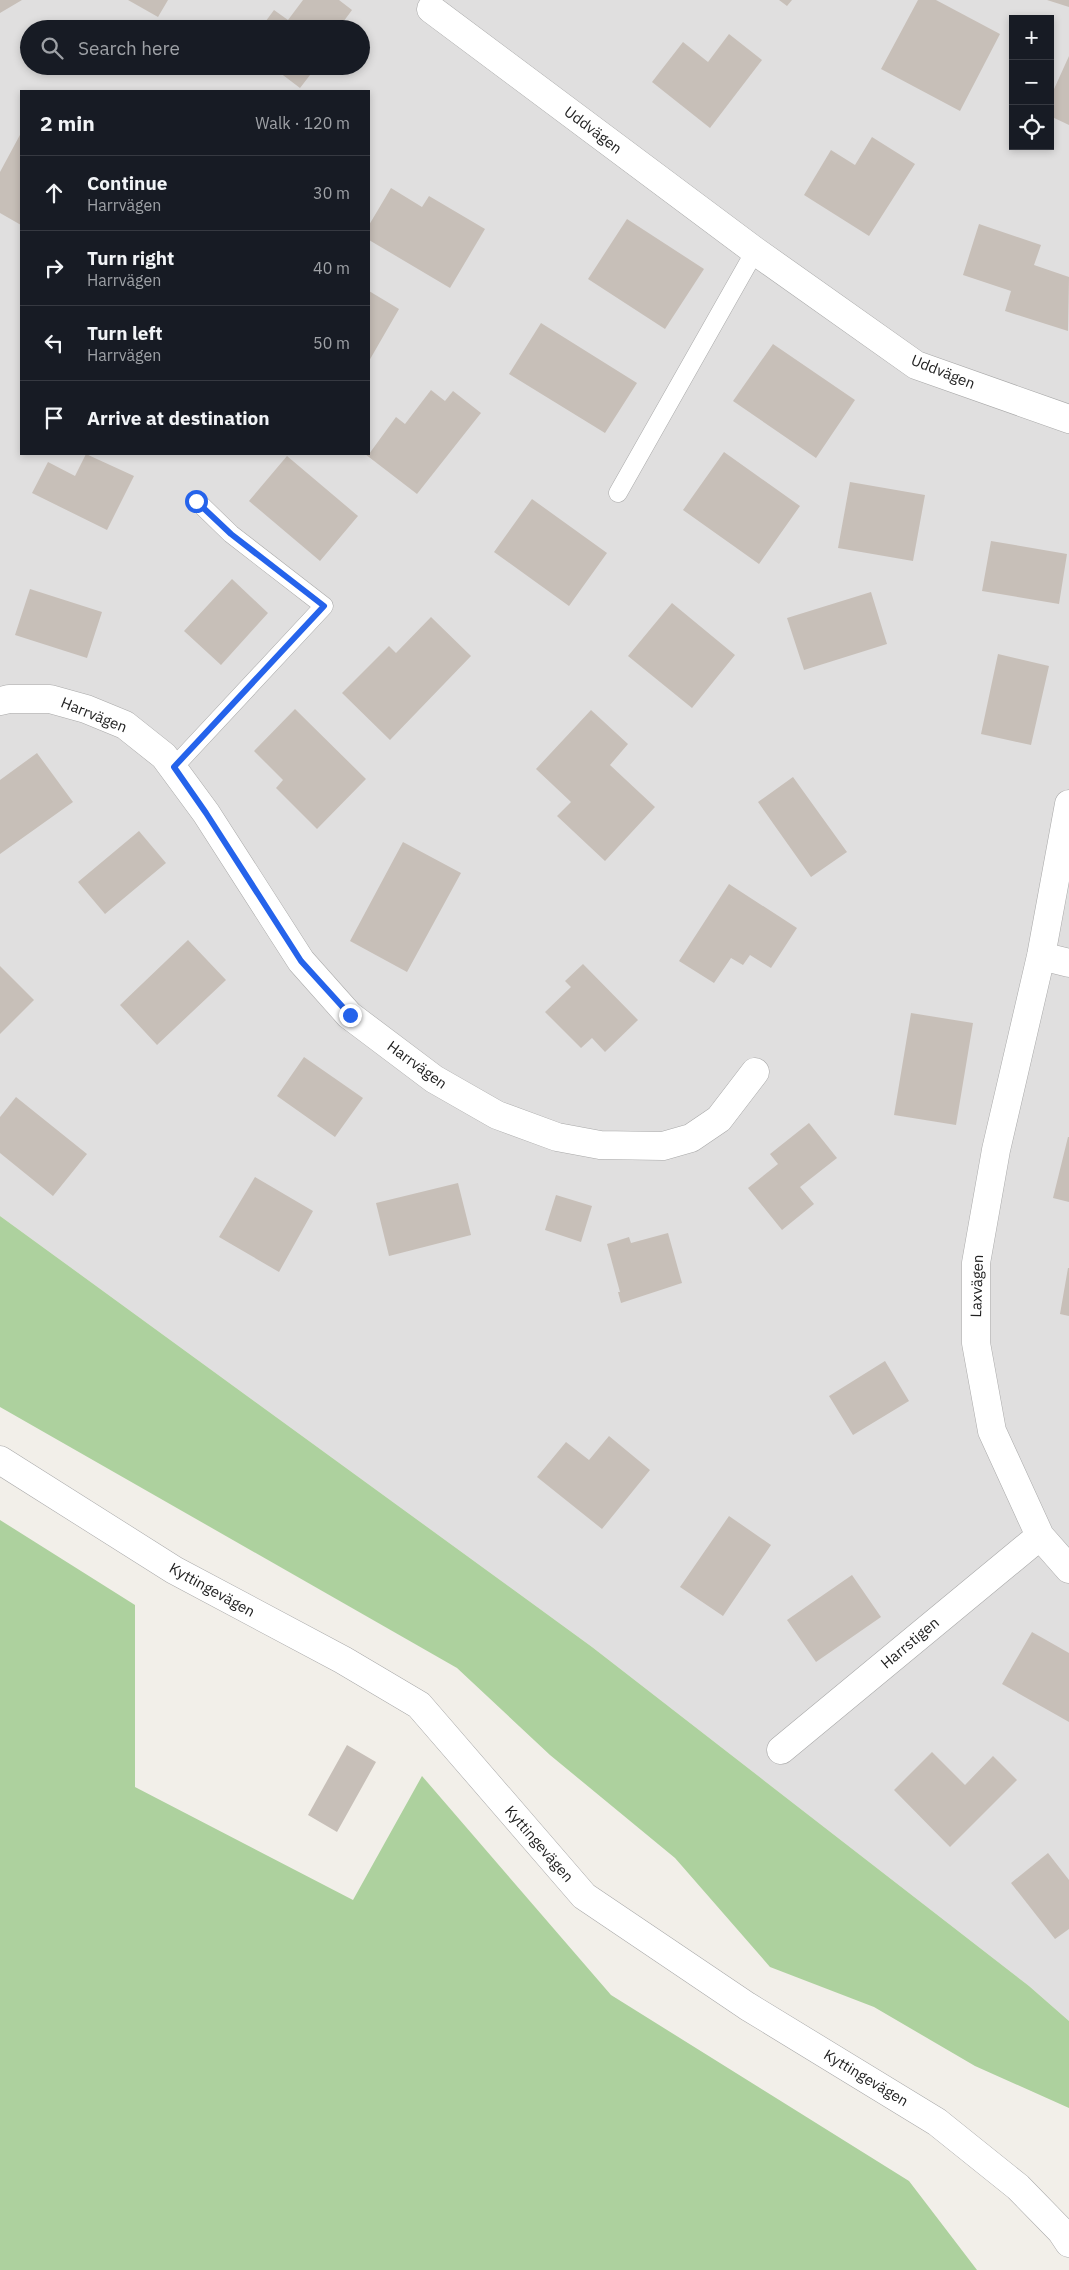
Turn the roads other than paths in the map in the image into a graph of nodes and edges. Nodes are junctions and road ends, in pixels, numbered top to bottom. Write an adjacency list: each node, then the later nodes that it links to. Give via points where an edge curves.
1 (431, 10): 2 (street, Uddvägen)
2 (755, 252): 3 (street, Uddvägen, via 916,365); 4 (lane)
3 (1069, 419)
4 (618, 493)
5 (196, 501): 7 (lane, via 231,534 324,606)
6 (0, 701): 7 (street, Harrvägen, via 50,699 86,709 125,725)
7 (174, 767): 11 (street, Harrvägen, via 301,961 350,1015 434,1080 497,1115 557,1137 600,1145 664,1146 691,1138 719,1119)
8 (1069, 804): 9 (street, Laxvägen)
9 (1041, 956): 10 (street); 13 (street, Laxvägen, via 996,1150 976,1263 976,1343 992,1431)
10 (1069, 963)
11 (756, 1072)
12 (0, 1460): 16 (street, Kyttingevägen, via 174,1570 343,1660 419,1705 584,1896 747,2006 937,2122 1018,2187)
13 (1040, 1536): 14 (street, Laxvägen); 15 (street, Harrstigen)
14 (1069, 1569)
15 (781, 1750)
16 (1069, 2243)

